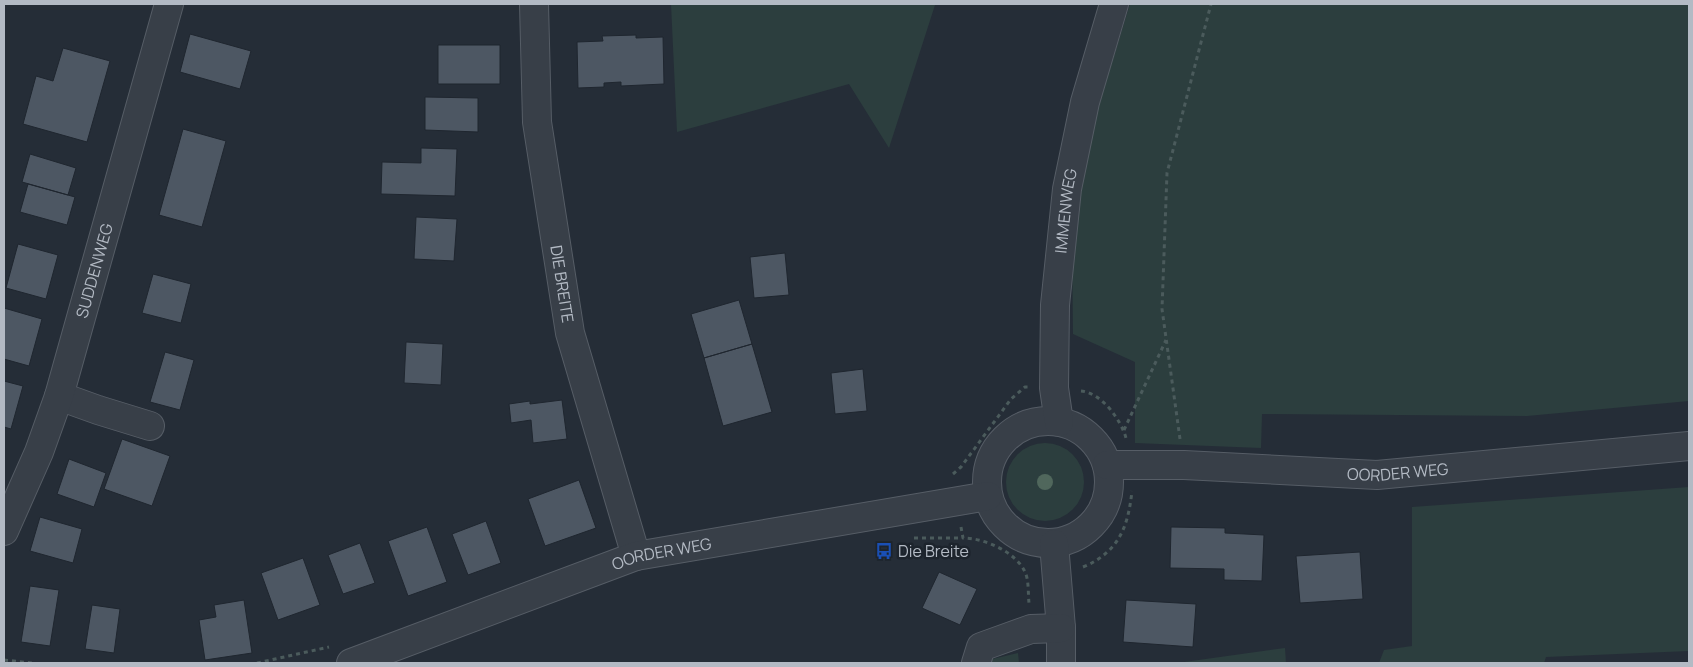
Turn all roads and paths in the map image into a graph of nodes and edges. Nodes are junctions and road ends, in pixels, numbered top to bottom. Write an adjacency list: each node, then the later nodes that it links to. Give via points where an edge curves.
1 (168, 4): 7 (street, SUDDENWEG)
2 (534, 4): 18 (street, DIE BREITE, via 537,122 570,333)
3 (1114, 4): 6 (street, IMMENWEG, via 1085,102 1067,189 1055,305)
4 (1211, 4): 5 (path, via 1167,173 1162,309)
5 (1166, 339): 9 (path); 13 (path)
6 (1054, 388): 8 (street, IMMENWEG); 9 (path, via 1085,391 1097,397); 14 (path, via 1025,387 1011,398 961,467)
7 (55, 406): 10 (street); 16 (street, SUDDENWEG, via 39,452)
8 (1059, 422): 12 (street, via 1089,436); 15 (street, via 1032,423 1003,439 992,456 986,476)
9 (1124, 431): 12 (path)
10 (147, 433)
11 (1689, 446): 13 (street, OORDER WEG, via 1377,475)
12 (1120, 464): 13 (street, OORDER WEG); 17 (street, via 1109,482 1107,500 1099,517 1072,540); 19 (path, via 1132,493 1126,523 1117,543 1098,561)
13 (1184, 465)
14 (953, 491): 15 (street, OORDER WEG); 18 (street, OORDER WEG); 20 (path, via 963,538 977,538 1009,554)
15 (988, 496): 17 (street, via 994,513 1005,527 1036,543)
16 (4, 531)
17 (1054, 544): 21 (street)
18 (636, 556): 24 (street, OORDER WEG)
19 (1076, 570)
20 (1026, 573)
21 (1061, 628): 25 (street, via 1031,629 981,647); 26 (street)
22 (4, 660): 23 (path)
23 (32, 663)
24 (351, 663)
25 (976, 663)
26 (1061, 663)

